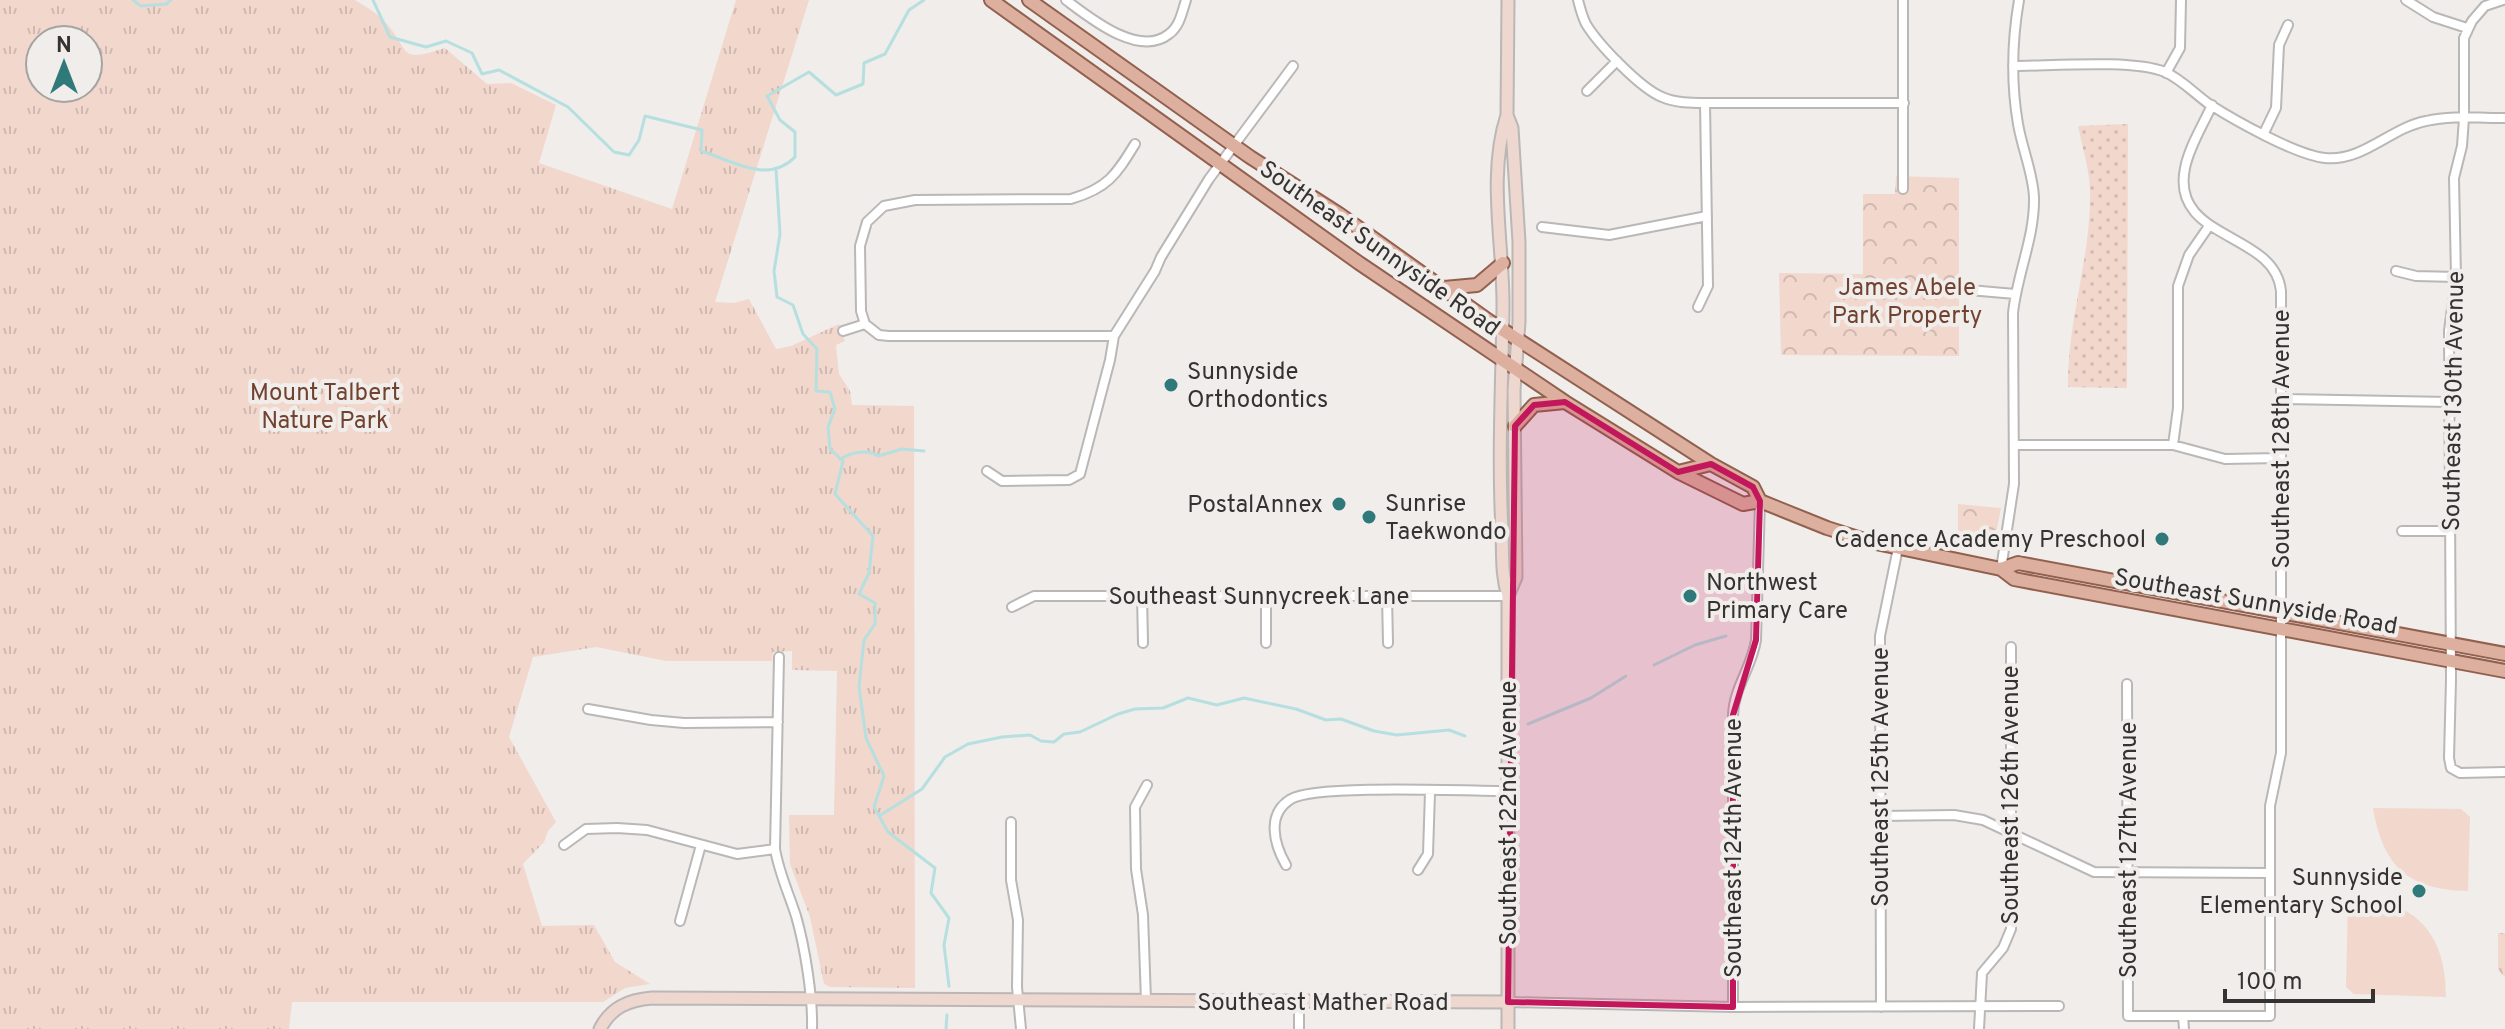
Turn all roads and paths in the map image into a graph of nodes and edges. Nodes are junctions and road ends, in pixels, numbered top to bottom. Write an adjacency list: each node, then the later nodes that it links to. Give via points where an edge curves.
1 (991, 0): 28 (main road, Southeast Sunnyside Road)
2 (1029, 0): 27 (main road, Southeast Sunnyside Road)
3 (1066, 0): 4 (street, via 1117,35 1155,42 1176,26)
4 (1186, 0)
5 (1508, 0): 22 (main road, Southeast 122nd Avenue)
6 (1578, 0): 14 (street, via 1584,21)
7 (1903, 0): 20 (street)
8 (2019, 0): 16 (street)
9 (2181, 0): 17 (street, via 2180,48)
10 (2406, 0): 13 (street, via 2433,17)
11 (2503, 0): 13 (street, via 2485,6)
12 (2288, 25): 25 (street, via 2279,45 2276,108)
13 (2467, 28): 23 (street, Southeast 130th Avenue)
14 (1617, 61): 18 (street); 19 (street, via 1661,97)
15 (1293, 66): 27 (street)
16 (2013, 66): 17 (street, via 2139,65); 38 (street, via 2018,125 2034,193 2030,237)
17 (2166, 73): 21 (street)
18 (1587, 91)
19 (1705, 103): 20 (street); 30 (street)
20 (1904, 103): 29 (street)
21 (2212, 105): 25 (street); 31 (street, Southeast 128th Avenue, via 2184,176 2190,207)
22 (1507, 115): 33 (main road, Southeast 122nd Avenue, via 1498,168); 44 (main road, Southeast 122nd Avenue, via 1519,242)
23 (2464, 118): 24 (street); 25 (street, via 2427,120 2343,158 2306,153); 35 (street, Southeast 130th Avenue, via 2454,178)
24 (2505, 118)
25 (2264, 133)
26 (1135, 144): 40 (street, via 1112,179 1071,199 915,200 884,206 867,222 860,246)
27 (1234, 146): 28 (street); 36 (main road, Southeast Sunnyside Road)
28 (1220, 164): 43 (street); 45 (main road, Southeast Sunnyside Road)
29 (1903, 189)
30 (1707, 216): 32 (street, via 1609,235); 39 (street, via 1708,286)
31 (2209, 226): 47 (street, Southeast 128th Avenue, via 2265,259 2278,275); 52 (street, via 2189,255 2178,286)
32 (1542, 227)
33 (1503, 263): 36 (main road, via 1477,285); 41 (main road, Southeast 122nd Avenue)
34 (2396, 271): 35 (street)
35 (2456, 277): 49 (street, Southeast 130th Avenue)
36 (1444, 288): 41 (main road, Southeast Sunnyside Road)
37 (1958, 289): 38 (street)
38 (2015, 294): 51 (street)
39 (1698, 307)
40 (865, 324): 42 (street); 43 (street, via 889,336)
41 (1502, 330): 44 (main road, Southeast Sunnyside Road); 45 (main road, Southeast 122nd Avenue)
42 (843, 331)
43 (1114, 336): 55 (street, via 1080,474 1069,480 1002,481)
44 (1518, 340): 46 (main road, Southeast 122nd Avenue); 54 (main road, Southeast Sunnyside Road)
45 (1502, 359): 46 (main road, Southeast Sunnyside Road); 57 (main road, Southeast 122nd Avenue)
46 (1516, 368): 48 (main road, Southeast Sunnyside Road); 50 (main road, Southeast 122nd Avenue)
47 (2280, 399): 49 (street); 53 (street, Southeast 128th Avenue)
48 (1565, 402): 50 (main road, via 1534,405); 56 (main road, Southeast Sunnyside Road)
49 (2449, 402): 60 (street, Southeast 130th Avenue)
50 (1515, 426): 61 (main road, Southeast 122nd Avenue)
51 (2015, 445): 52 (street); 63 (street)
52 (2173, 445): 53 (street, via 2225,459)
53 (2280, 458): 71 (street, Southeast 128th Avenue)
54 (1711, 464): 56 (main road); 58 (main road, Southeast Sunnyside Road, via 1753,487)
55 (987, 471)
56 (1678, 472): 58 (main road, Southeast Sunnyside Road, via 1743,504)
57 (1500, 491): 61 (main road, via 1505,494 1508,528); 68 (main road, Southeast 122nd Avenue, via 1502,579)
58 (1760, 501): 62 (main road, Southeast Sunnyside Road); 107 (street, Southeast 124th Avenue, via 1756,640 1733,715)
59 (2402, 531): 60 (street)
60 (2450, 531): 73 (street, Southeast 130th Avenue)
61 (1515, 535): 68 (main road, Southeast 122nd Avenue, via 1516,577)
62 (1898, 548): 63 (main road, Southeast Sunnyside Road); 89 (street, Southeast 125th Avenue, via 1880,636)
63 (2001, 569): 64 (main road, Southeast Sunnyside Road, via 2018,563); 69 (main road, Southeast Sunnyside Road, via 2014,579)
64 (2144, 585): 69 (main road); 71 (main road, Southeast Sunnyside Road)
65 (1142, 595): 66 (street, Southeast Sunnycreek Lane); 70 (street, Southeast Sunnycreek Lane, via 1034,596); 74 (street)
66 (1266, 596): 67 (street, Southeast Sunnycreek Lane); 75 (street)
67 (1387, 596): 68 (street, Southeast Sunnycreek Lane); 76 (street)
68 (1508, 596): 87 (main road, Southeast 122nd Avenue)
69 (2110, 597): 72 (main road, Southeast Sunnyside Road)
70 (1012, 607)
71 (2281, 611): 72 (street, Southeast 128th Avenue); 73 (main road, Southeast Sunnyside Road)
72 (2281, 629): 80 (main road, Southeast Sunnyside Road); 98 (street, Southeast 128th Avenue, via 2281,760 2271,795)
73 (2450, 642): 78 (main road, Southeast Sunnyside Road); 80 (street, Southeast 130th Avenue)
74 (1143, 643)
75 (1266, 643)
76 (1388, 643)
77 (2011, 647): 91 (street, Southeast 126th Avenue)
78 (2505, 654)
79 (779, 657): 84 (street)
80 (2451, 659): 81 (main road, Southeast Sunnyside Road); 85 (street, Southeast 130th Avenue, via 2451,768 2460,773)
81 (2505, 671)
82 (2127, 684): 97 (street, Southeast 127th Avenue)
83 (588, 709): 84 (street, via 684,723)
84 (778, 722): 94 (street)
85 (2505, 772)
86 (1147, 785): 102 (street, via 1135,807)
87 (1507, 791): 88 (street); 103 (main road, Southeast 122nd Avenue)
88 (1430, 792): 95 (street, via 1325,791 1293,797 1276,818 1277,848); 96 (street, via 1428,854)
89 (1881, 816): 91 (street, via 1954,815); 108 (street, Southeast 125th Avenue)
90 (1011, 822): 101 (street)
91 (2012, 833): 97 (street, via 2080,867); 105 (street, Southeast 126th Avenue, via 2011,929 1982,973)
92 (564, 845): 93 (street, via 586,829 617,828)
93 (701, 845): 94 (street, via 737,854); 99 (street)
94 (775, 849): 100 (street, via 797,921)
95 (1286, 865)
96 (1418, 870)
97 (2128, 872): 98 (street); 109 (street, Southeast 127th Avenue, via 2128,1016)
98 (2270, 873): 109 (street, Southeast 128th Avenue, via 2270,1016)
99 (680, 921)
100 (810, 1000): 101 (main road, Southeast Mather Road); 110 (main road, Southeast Mather Road, via 643,998 618,1007); 111 (street)
101 (1019, 1001): 102 (main road, Southeast Mather Road); 112 (street)
102 (1146, 1001): 104 (main road, Southeast Mather Road)
103 (1508, 1002): 104 (main road, Southeast Mather Road); 107 (street, Southeast Mather Road); 114 (main road, Southeast 122nd Avenue)
104 (1299, 1003): 113 (street)
105 (1979, 1005): 106 (street, Southeast Mather Road); 108 (street, Southeast Mather Road); 115 (street, Southeast 126th Avenue)
106 (2059, 1006)
107 (1733, 1007): 108 (street, Southeast Mather Road)
108 (1881, 1007)
109 (2183, 1016): 116 (street)
110 (600, 1029)
111 (812, 1029)
112 (1021, 1029)
113 (1299, 1029)
114 (1508, 1029)
115 (1979, 1029)
116 (2184, 1029)

